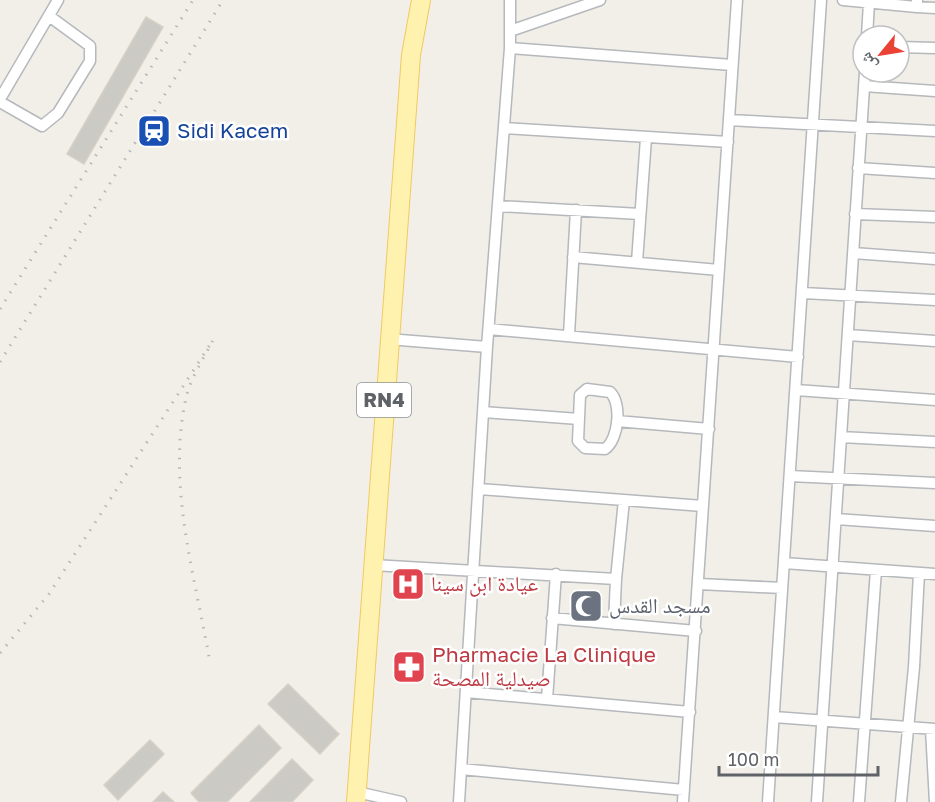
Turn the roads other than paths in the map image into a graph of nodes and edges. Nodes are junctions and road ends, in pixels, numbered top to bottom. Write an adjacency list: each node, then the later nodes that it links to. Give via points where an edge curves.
1 (58, 0): 11 (street)
2 (421, 0): 46 (main road, RN4, via 411,55)
3 (510, 0): 13 (street)
4 (600, 0): 13 (street)
5 (737, 0): 17 (street)
6 (821, 0): 22 (street)
7 (843, 0): 8 (street)
8 (869, 3): 9 (street); 12 (street)
9 (917, 3): 10 (street)
10 (935, 8)
11 (49, 16): 20 (street); 20 (street, via 90,46 90,61 58,113 42,126)
12 (868, 24)
13 (510, 31): 15 (street)
14 (911, 47): 16 (street)
15 (510, 48): 17 (street); 24 (street)
16 (935, 48)
17 (732, 65): 21 (street)
18 (864, 86): 19 (street); 23 (street)
19 (935, 91)
20 (0, 100)
21 (729, 120): 22 (street); 27 (street)
22 (814, 125): 23 (street); 40 (street)
23 (861, 127): 25 (street); 28 (street)
24 (504, 128): 26 (street); 30 (street)
25 (935, 131)
26 (646, 138): 27 (street); 32 (street)
27 (728, 142): 39 (street)
28 (858, 168): 29 (street); 33 (street)
29 (935, 173)
30 (498, 206): 31 (street); 43 (street)
31 (576, 210): 32 (street); 36 (street)
32 (640, 214): 38 (street)
33 (855, 214): 34 (street); 35 (street)
34 (935, 217)
35 (853, 253): 37 (street); 41 (street)
36 (573, 257): 38 (street); 44 (street)
37 (935, 259)
38 (637, 262): 39 (street)
39 (719, 270): 49 (street)
40 (803, 293): 41 (street); 50 (street)
41 (850, 295): 42 (street); 45 (street)
42 (935, 300)
43 (489, 329): 44 (street); 48 (street)
44 (569, 335): 49 (street)
45 (848, 335): 47 (street); 52 (street)
46 (388, 339): 48 (street); 69 (main road, RN4)
47 (935, 340)
48 (487, 347): 54 (street)
49 (714, 349): 50 (street); 57 (street)
50 (798, 357): 51 (street)
51 (796, 390): 52 (street); 60 (street)
52 (844, 393): 53 (street); 58 (street)
53 (935, 400)
54 (483, 412): 55 (street); 63 (street)
55 (579, 418): 56 (street, via 578,441 591,449 610,446); 56 (street, via 581,392 608,391 615,398)
56 (617, 421): 57 (street)
57 (709, 429): 65 (street)
58 (841, 437): 59 (street); 61 (street)
59 (935, 442)
60 (790, 476): 61 (street); 68 (street)
61 (839, 479): 62 (street); 66 (street)
62 (935, 483)
63 (479, 489): 64 (street); 70 (street)
64 (624, 500): 65 (street); 76 (street)
65 (703, 506): 77 (street)
66 (836, 519): 67 (street); 71 (street)
67 (935, 526)
68 (784, 563): 71 (street); 78 (street)
69 (373, 565): 70 (street); 92 (main road, RN4)
70 (474, 569): 74 (street); 82 (street)
71 (833, 569): 72 (street); 86 (street)
72 (876, 570): 73 (street); 87 (street)
73 (919, 573): 75 (street); 88 (street)
74 (556, 574): 76 (street); 79 (street)
75 (935, 574)
76 (616, 579): 80 (street)
77 (699, 584): 78 (street); 81 (street)
78 (782, 588): 85 (street)
79 (552, 618): 80 (street); 83 (street)
80 (614, 624): 81 (street)
81 (696, 631): 84 (street)
82 (466, 692): 83 (street); 90 (street)
83 (547, 699): 84 (street)
84 (690, 712): 91 (street)
85 (774, 717): 86 (street); 96 (street)
86 (824, 722): 87 (street); 97 (street)
87 (864, 725): 88 (street); 98 (street)
88 (907, 727): 89 (street); 99 (street)
89 (933, 729): 100 (street)
90 (461, 769): 91 (street); 94 (street)
91 (684, 790): 95 (street)
92 (356, 797): 93 (street)
93 (401, 802)
94 (459, 802)
95 (683, 802)
96 (768, 802)
97 (817, 802)
98 (859, 802)
99 (901, 802)
100 (935, 802)

